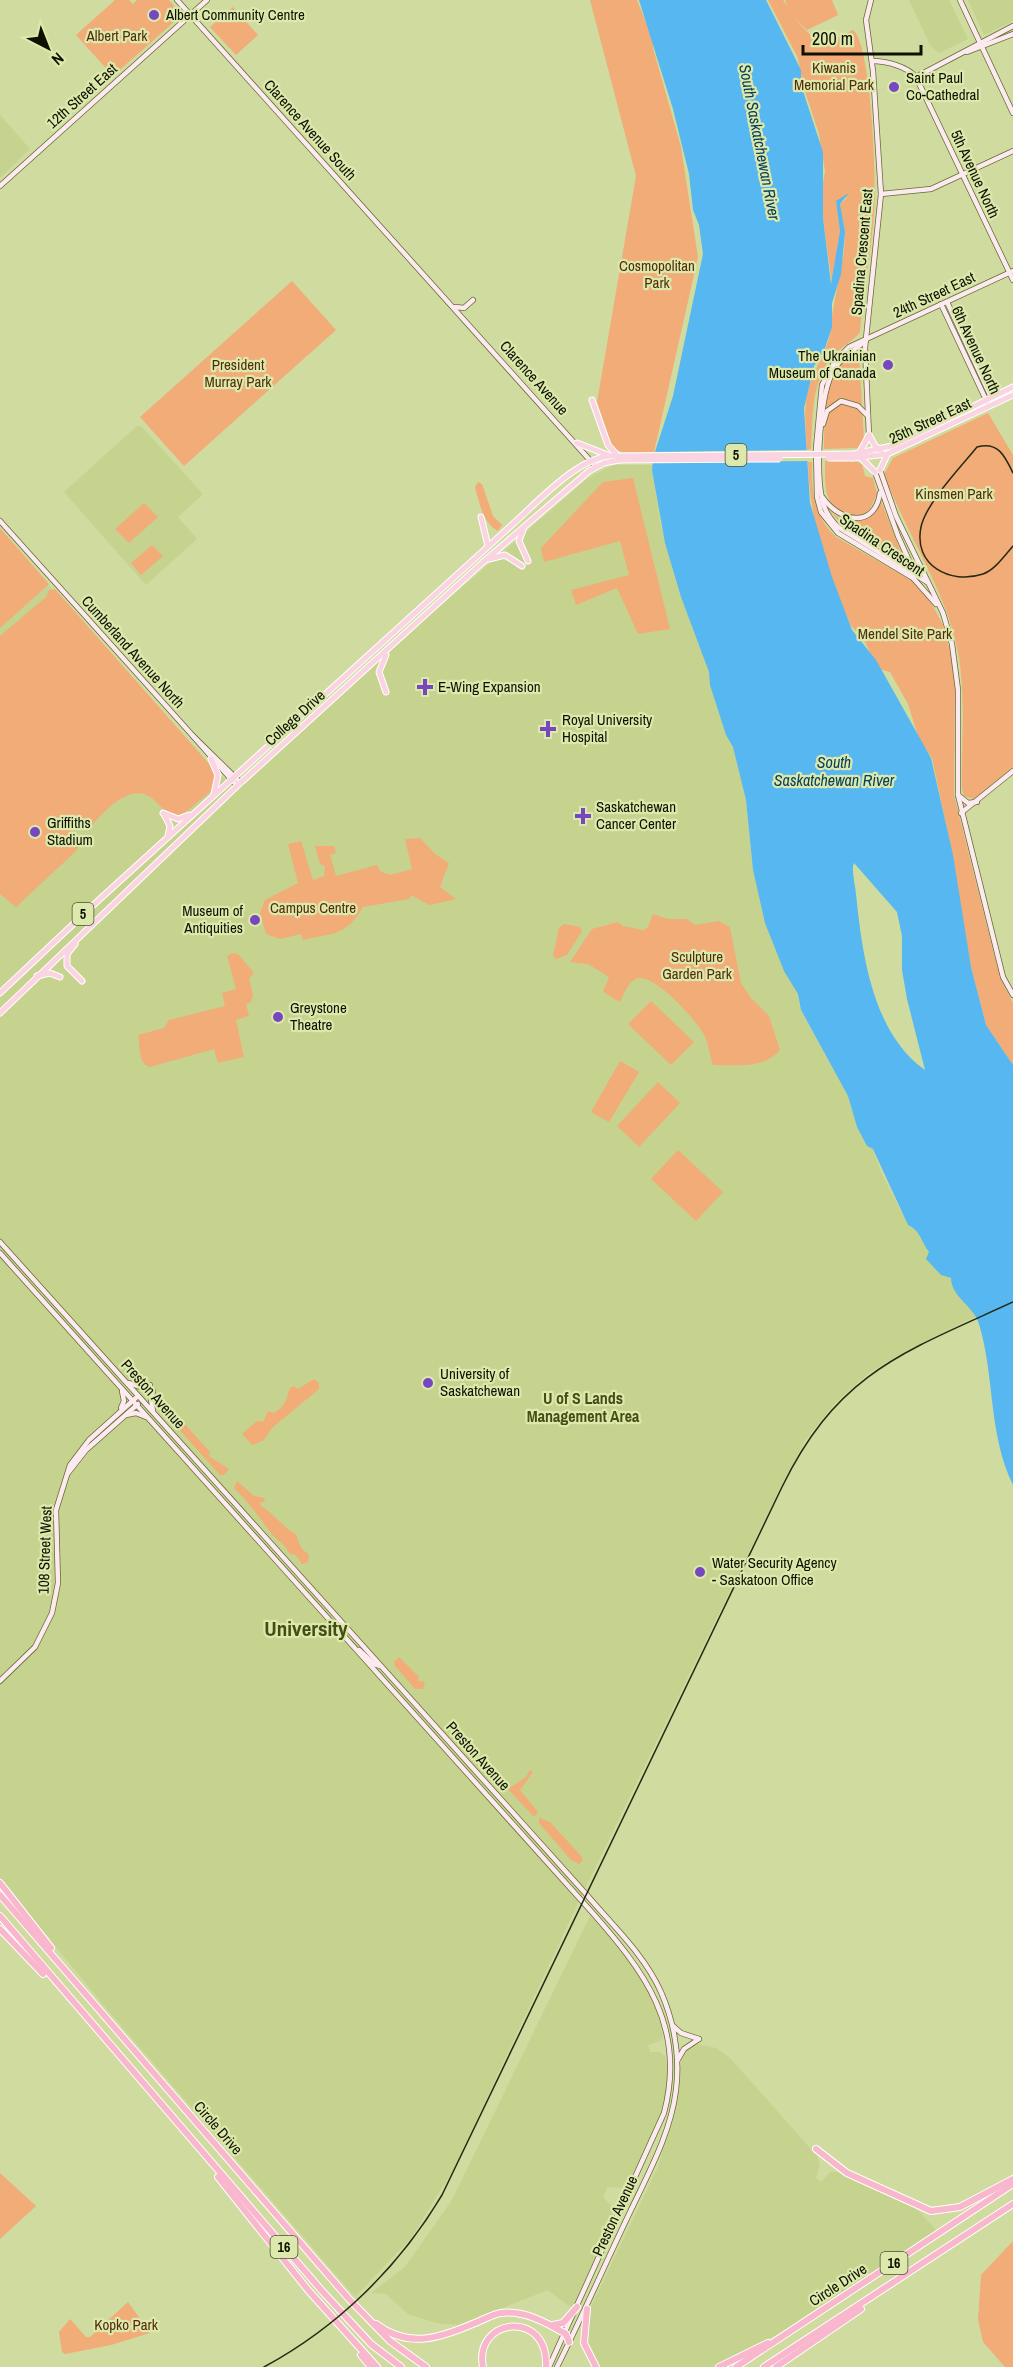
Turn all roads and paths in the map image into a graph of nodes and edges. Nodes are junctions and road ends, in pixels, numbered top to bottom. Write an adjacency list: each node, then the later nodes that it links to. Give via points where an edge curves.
1 (177, 0): 5 (main road)
2 (207, 0): 5 (main road, 12th Street East)
3 (871, 0): 9 (main road, Spadina Crescent East, via 866,20)
4 (960, 0): 8 (main road)
5 (191, 15): 14 (main road, 12th Street East); 21 (main road, Clarence Avenue South)
6 (1013, 27): 8 (main road)
7 (1013, 34): 8 (main road)
8 (981, 45): 10 (main road); 11 (main road)
9 (872, 61): 10 (main road, via 908,70); 15 (main road, Spadina Crescent East)
10 (916, 77): 13 (main road, 5th Avenue North)
11 (1013, 113)
12 (1013, 151): 13 (main road)
13 (962, 175): 15 (main road, via 926,191); 16 (main road, 5th Avenue North)
14 (0, 186)
15 (881, 194): 22 (main road, Spadina Crescent East)
16 (1011, 272): 17 (main road, 5th Avenue North); 19 (main road, 24th Street East)
17 (1013, 280)
18 (473, 300): 21 (main road, via 465,308)
19 (947, 302): 20 (main road, 24th Street East); 26 (main road, 6th Avenue North)
20 (941, 304): 22 (main road, 24th Street East); 26 (main road, 6th Avenue North)
21 (453, 307): 30 (main road, Clarence Avenue)
22 (866, 340): 27 (main road, Spadina Crescent East); 28 (main road, Spadina Crescent, via 831,375 825,389); 48 (main road, Spadina Crescent, via 841,354 822,384 817,497 825,518 838,533)
23 (1013, 387): 26 (main road, 25th Street East / 5)
24 (1013, 395): 26 (main road, 25th Street East / 5)
25 (592, 400): 34 (main road, via 608,445)
26 (989, 401): 31 (main road, 25th Street East / 5); 32 (main road, 25th Street East / 5)
27 (868, 416): 28 (main road, via 858,406 841,401 827,411); 29 (main road, Spadina Crescent East)
28 (820, 433): 40 (main road, Spadina Crescent)
29 (869, 435): 31 (main road); 33 (main road, via 862,450)
30 (577, 443): 34 (main road); 36 (main road, Clarence Avenue)
31 (881, 450): 33 (main road, 25th Street East / 5)
32 (887, 454): 35 (main road, 25th Street East / 5); 38 (main road)
33 (854, 456): 34 (main road, 5, bridge); 35 (main road, 25th Street East / 5)
34 (617, 457): 36 (main road, College Drive / 5); 37 (main road, College Drive / 5)
35 (860, 458): 38 (main road)
36 (591, 460): 37 (main road, Clarence Avenue); 44 (main road, College Drive / 5)
37 (596, 467): 42 (main road, College Drive / 5)
38 (877, 471): 39 (main road, Spadina Crescent); 47 (main road, Spadina Crescent)
39 (880, 490): 40 (main road, via 875,506 856,518 835,513); 46 (main road, Spadina Crescent)
40 (821, 495): 46 (main road, Spadina Crescent, via 838,527)
41 (481, 518): 44 (main road)
42 (530, 520): 45 (main road, College Drive / 5); 45 (main road, via 519,540 525,563 503,555)
43 (0, 521): 53 (main road, Cumberland Avenue North)
44 (488, 546): 52 (main road, College Drive / 5)
45 (482, 563): 50 (main road, College Drive / 5)
46 (914, 573): 47 (main road, Spadina Crescent); 48 (main road, Spadina Crescent)
47 (927, 582): 49 (main road, Spadina Crescent)
48 (922, 586): 49 (main road, Spadina Crescent)
49 (942, 613): 59 (main road, Spadina Crescent, via 955,655)
50 (397, 640): 51 (main road, via 380,665); 54 (main road, College Drive / 5)
51 (386, 692)
52 (293, 723): 54 (main road); 57 (main road, College Drive / 5)
53 (193, 736): 55 (main road, Cumberland Avenue North); 57 (main road, Cumberland Avenue North)
54 (277, 749): 58 (main road, College Drive / 5)
55 (211, 759): 57 (main road, Cumberland Avenue North); 60 (main road, via 218,779)
56 (1013, 771): 61 (main road)
57 (233, 778): 58 (main road); 60 (main road, College Drive / 5)
58 (239, 784): 65 (main road, College Drive / 5)
59 (958, 795): 61 (main road, via 968,802); 62 (main road, Spadina Crescent)
60 (213, 796): 63 (main road, College Drive / 5)
61 (977, 802): 62 (main road)
62 (961, 813): 70 (main road, Spadina Crescent, via 1003,977)
63 (194, 814): 64 (main road, College Drive / 5); 64 (main road, via 178,819 163,813 170,826)
64 (168, 837): 69 (main road, College Drive / 5)
65 (87, 928): 67 (main road, College Drive / 5); 68 (main road, via 66,956 68,968)
66 (60, 976): 67 (main road, via 47,973)
67 (35, 977): 71 (main road, College Drive / 5)
68 (82, 981)
69 (0, 993)
70 (1013, 995)
71 (0, 1012)
72 (0, 1242): 74 (main road, Preston Avenue)
73 (0, 1253): 76 (main road, Preston Avenue)
74 (126, 1382): 75 (main road, via 140,1387); 78 (main road, Preston Avenue)
75 (150, 1385)
76 (121, 1388): 79 (main road, Preston Avenue); 80 (main road, via 124,1401)
77 (153, 1391): 81 (main road)
78 (140, 1398): 79 (main road, 108 Street West); 81 (main road, Preston Avenue)
79 (135, 1403): 80 (main road, 108 Street West); 82 (main road, Preston Avenue)
80 (120, 1414): 82 (main road); 85 (main road, 108 Street West, via 83,1445 70,1466 56,1518 58,1583 52,1613 35,1647)
81 (154, 1414): 84 (main road, Preston Avenue)
82 (147, 1417): 83 (main road, Preston Avenue)
83 (343, 1636): 84 (main road); 99 (main road, Preston Avenue, via 622,1946 659,2005 669,2051 670,2076 664,2113)
84 (381, 1666): 92 (main road, Preston Avenue, via 635,1950 657,1984)
85 (0, 1681)
86 (0, 1883): 90 (highway)
87 (0, 1895): 90 (highway, Circle Drive / 16)
88 (0, 1916): 91 (highway, Circle Drive / 16)
89 (0, 1929): 91 (highway)
90 (75, 1983): 101 (highway, Circle Drive / 16)
91 (56, 1984): 94 (highway, Circle Drive / 16)
92 (672, 2023): 93 (main road, Preston Avenue); 93 (main road, via 681,2033 699,2039 684,2049)
93 (677, 2061): 100 (main road, Preston Avenue, via 675,2098 663,2139)
94 (174, 2120): 102 (highway); 109 (highway, Circle Drive / 16, via 347,2319)
95 (816, 2149): 96 (highway, via 847,2173 932,2211 960,2207)
96 (1013, 2182): 105 (highway, Circle Drive / 16)
97 (1013, 2204): 98 (highway, Circle Drive / 16)
98 (897, 2281): 117 (highway, Circle Drive / 16); 118 (highway)
99 (577, 2307): 103 (highway, via 563,2323); 104 (main road, Preston Avenue)
100 (587, 2308): 106 (main road, Preston Avenue); 114 (highway, via 584,2343)
101 (359, 2310): 103 (highway, via 388,2332 420,2340 438,2338 499,2313 519,2313); 110 (highway, Circle Drive / 16, via 390,2341)
102 (327, 2312): 107 (highway); 108 (highway)
103 (550, 2325): 104 (highway)
104 (566, 2334): 106 (highway); 112 (main road, Preston Avenue)
105 (774, 2341): 115 (highway); 116 (highway, Circle Drive / 16)
106 (569, 2342): 113 (main road, Preston Avenue)
107 (371, 2367)
108 (377, 2367)
109 (401, 2367)
110 (426, 2367)
111 (483, 2367): 112 (highway, via 486,2342 499,2330 512,2326 528,2329 540,2338)
112 (548, 2367)
113 (557, 2367)
114 (596, 2367)
115 (719, 2367)
116 (736, 2367)
117 (764, 2367)
118 (776, 2367)

